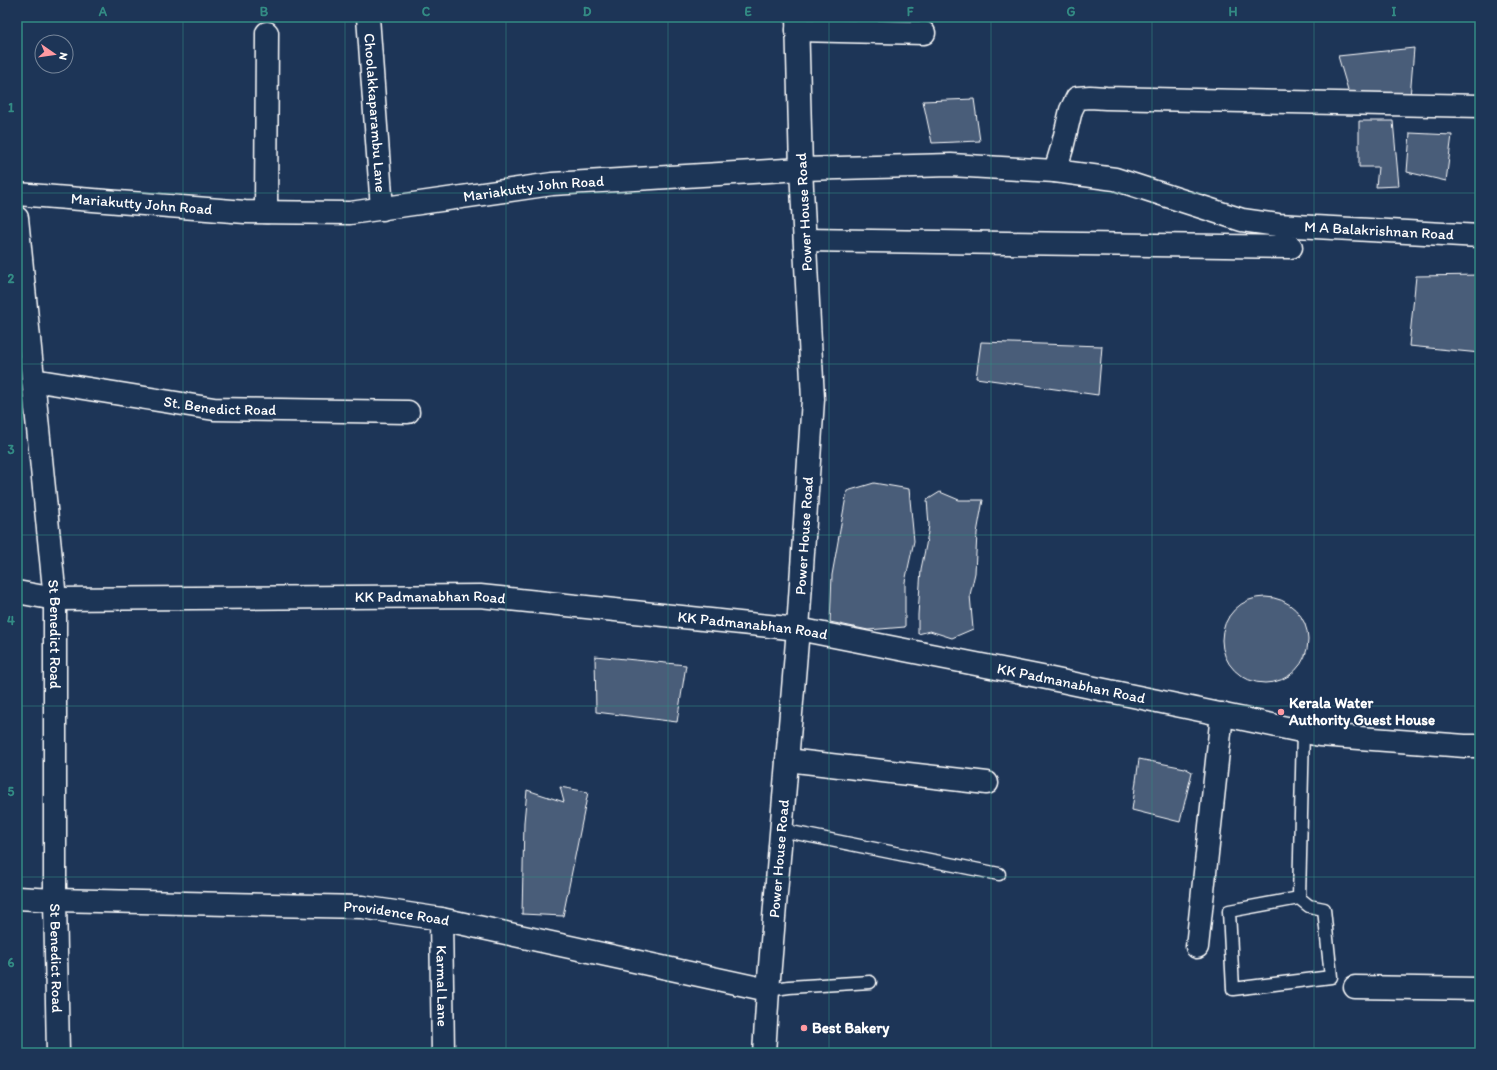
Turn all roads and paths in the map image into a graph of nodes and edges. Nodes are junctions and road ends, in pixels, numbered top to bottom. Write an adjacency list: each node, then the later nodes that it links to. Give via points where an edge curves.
1 (368, 17): 9 (street, Choolakkaparambu Lane)
2 (797, 23): 4 (street); 6 (street, Power House Road)
3 (267, 33): 10 (street)
4 (924, 33)
5 (1480, 106): 7 (street, via 1077,98 1071,110)
6 (801, 169): 7 (street, Mariakutty John Road, via 951,166); 9 (street, Mariakutty John Road, via 552,184); 13 (street, Power House Road)
7 (1055, 171): 12 (street, M A Balakrishnan Road, via 1115,179 1242,220 1278,225)
8 (17, 194): 10 (street, Mariakutty John Road)
9 (382, 209): 10 (street, Mariakutty John Road, via 350,214)
10 (266, 212)
11 (17, 218): 15 (street, St Benedict Road)
12 (1480, 236)
13 (805, 240): 14 (street); 19 (street, Power House Road, via 813,399)
14 (1291, 247)
15 (34, 380): 16 (street, St. Benedict Road, via 214,409); 18 (street, St Benedict Road)
16 (408, 412)
17 (17, 592): 18 (street, KK Padmanabhan Road)
18 (55, 599): 19 (street, KK Padmanabhan Road, via 480,596); 29 (street, St Benedict Road)
19 (798, 630): 20 (street, KK Padmanabhan Road, via 1042,676); 23 (street, Power House Road)
20 (1222, 714): 21 (street, KK Padmanabhan Road); 31 (street)
21 (1303, 731): 22 (street, KK Padmanabhan Road, via 1320,735); 28 (lane)
22 (1480, 746)
23 (787, 760): 24 (street); 25 (street, Power House Road)
24 (987, 783)
25 (781, 830): 26 (lane); 35 (street, Power House Road)
26 (999, 874)
27 (17, 898): 29 (street, Providence Road)
28 (1299, 898): 28 (lane, via 1310,906 1324,909 1331,977 1233,989 1229,911)
29 (55, 900): 30 (street, Providence Road, via 362,907); 36 (street, St Benedict Road)
30 (442, 920): 35 (street, Providence Road); 37 (street, Karmal Lane)
31 (1197, 947)
32 (870, 982): 35 (lane)
33 (1355, 987): 34 (street)
34 (1480, 989)
35 (768, 990): 38 (street, Power House Road)
36 (58, 1053)
37 (443, 1053)
38 (764, 1053)

